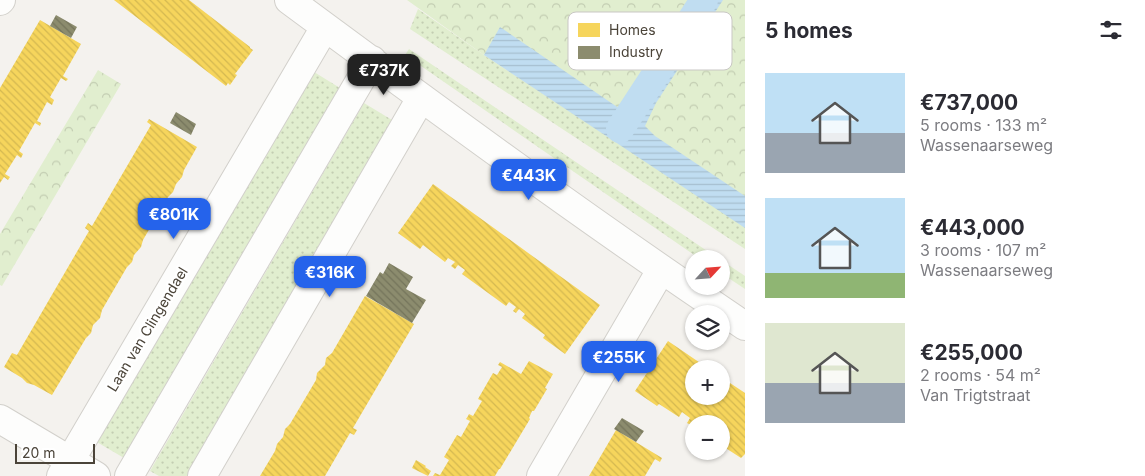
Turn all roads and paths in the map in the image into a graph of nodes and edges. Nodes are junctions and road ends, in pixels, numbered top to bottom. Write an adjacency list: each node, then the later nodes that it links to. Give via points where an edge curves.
1 (289, 0): 2 (street)
2 (325, 27): 3 (street); 8 (street, Laan van Clingendael)
3 (372, 60): 4 (street); 10 (street)
4 (422, 98): 5 (street); 11 (street)
5 (661, 270): 6 (street); 12 (street)
6 (745, 326)
7 (0, 419): 8 (street)
8 (66, 468): 9 (street)
9 (96, 476)
10 (129, 476)
11 (202, 476)
12 (541, 476)

